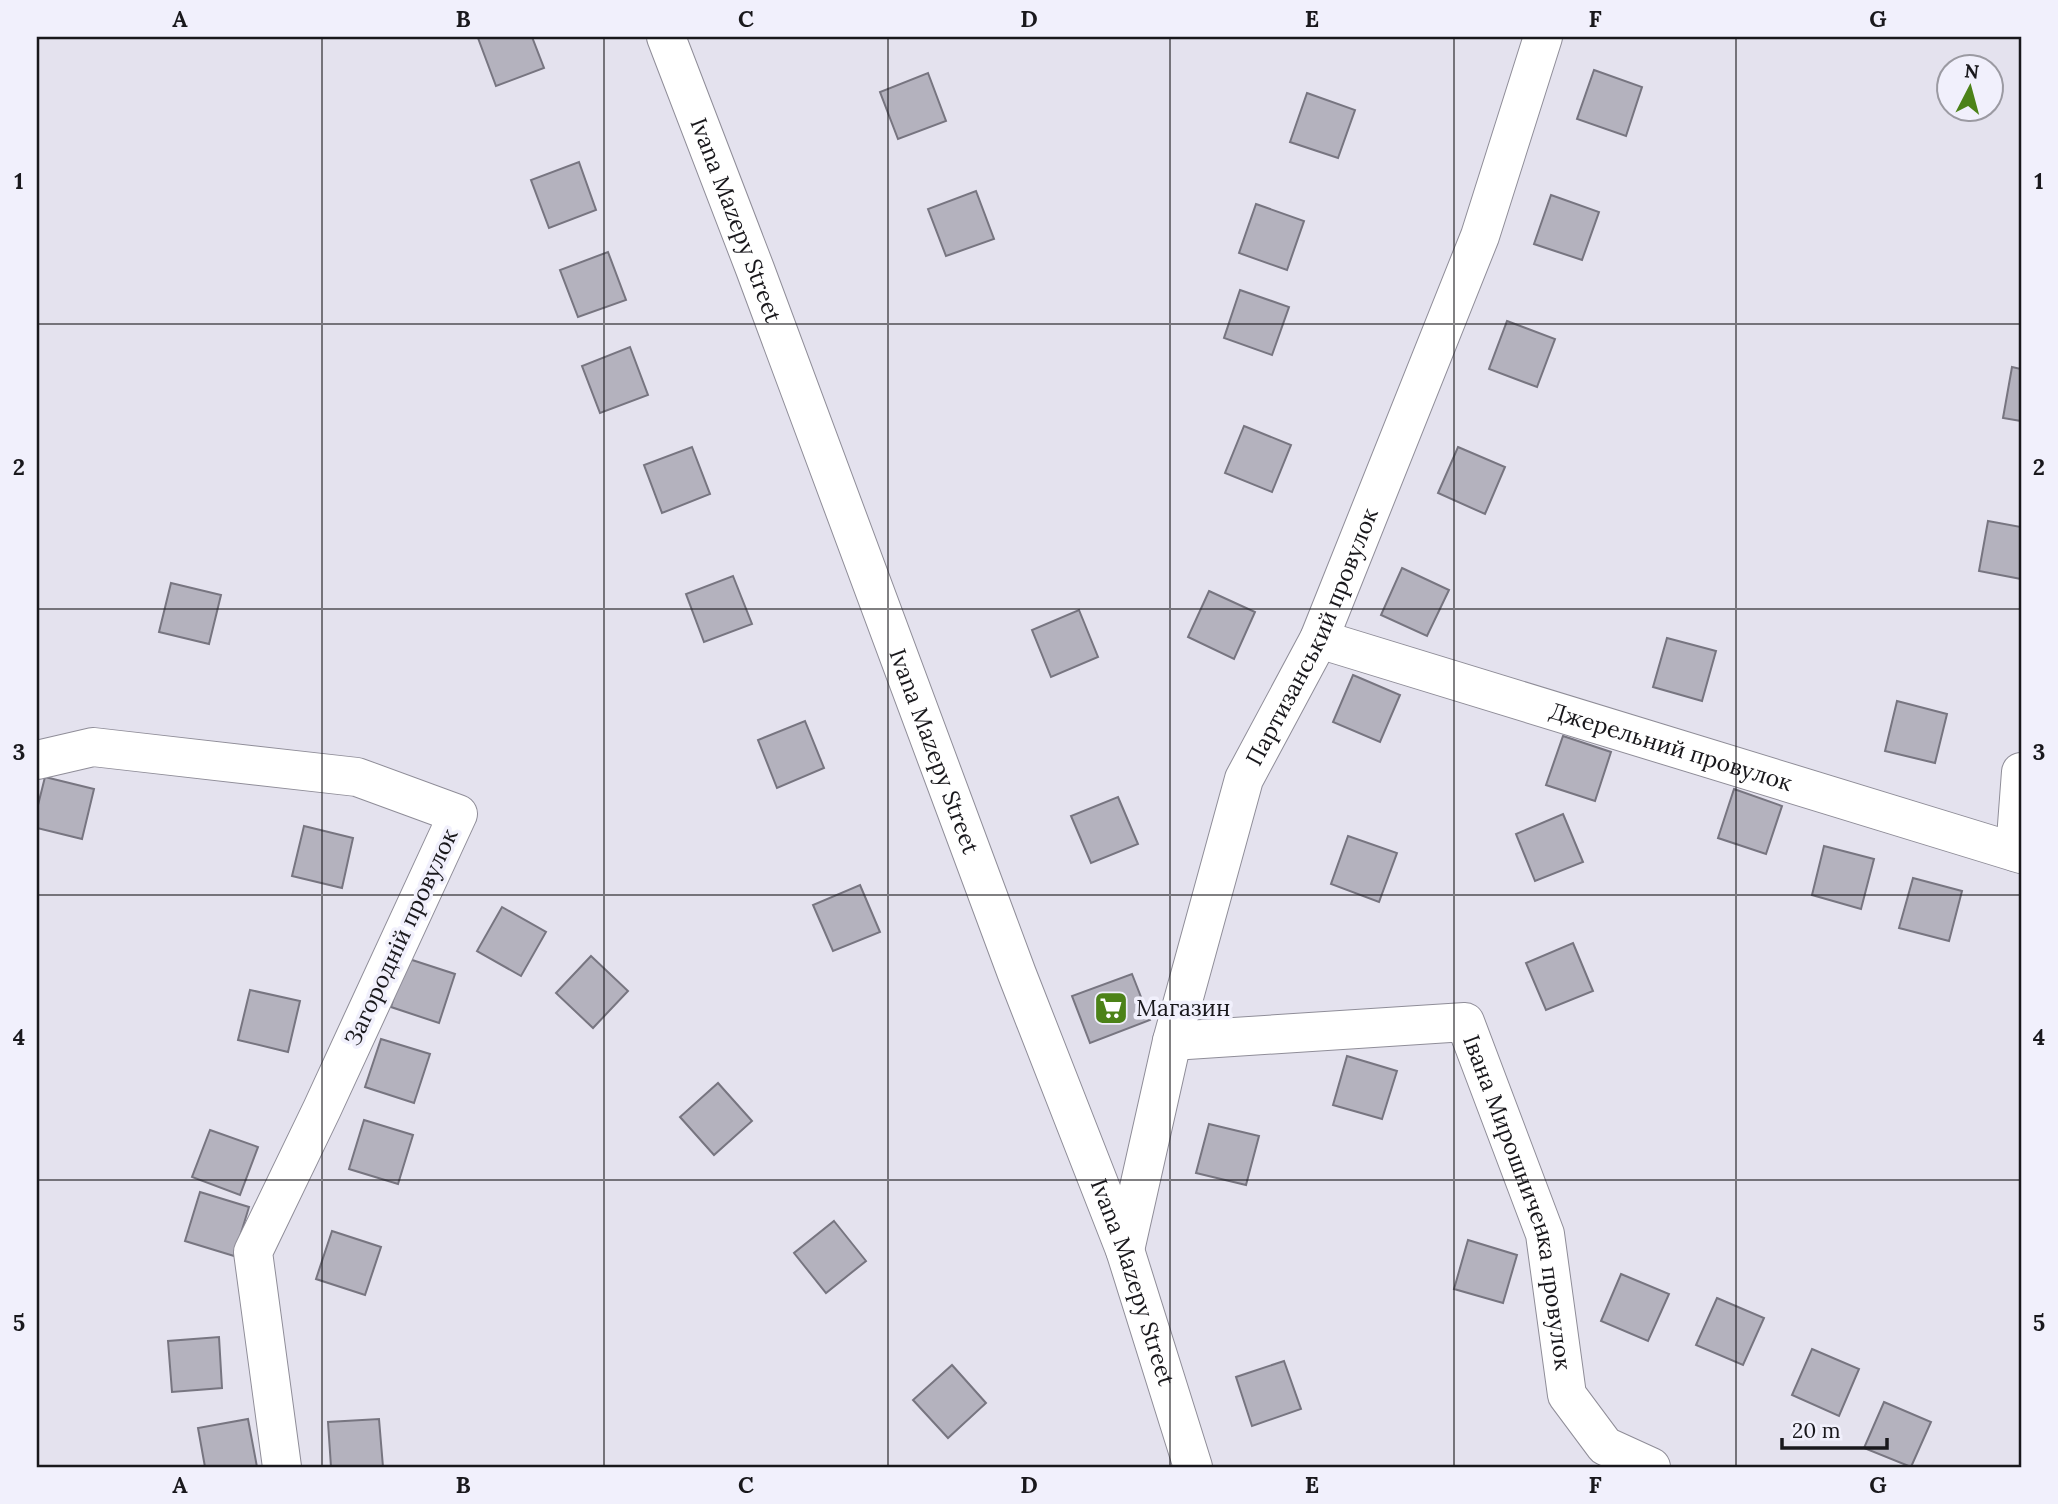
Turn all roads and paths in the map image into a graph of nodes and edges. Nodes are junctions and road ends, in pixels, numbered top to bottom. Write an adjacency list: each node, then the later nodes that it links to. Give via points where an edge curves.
1 (666, 37): 8 (street, Ivana Mazepy Street)
2 (1543, 37): 3 (street, Партизанський провулок, via 1480,236)
3 (1319, 639): 6 (street, Джерельний провулок); 7 (street, Партизанський провулок, via 1244,779)
4 (37, 760): 9 (street, Загородній провулок, via 93,747 357,777 458,814 253,1252)
5 (2021, 772): 6 (street)
6 (2018, 853)
7 (1172, 1041): 8 (street, Партизанський провулок); 11 (street, Івана Мирошниченка провулок, via 1465,1022 1545,1234 1567,1395 1605,1446)
8 (1125, 1250): 10 (street, Ivana Mazepy Street)
9 (282, 1467)
10 (1193, 1467)
11 (1651, 1467)

